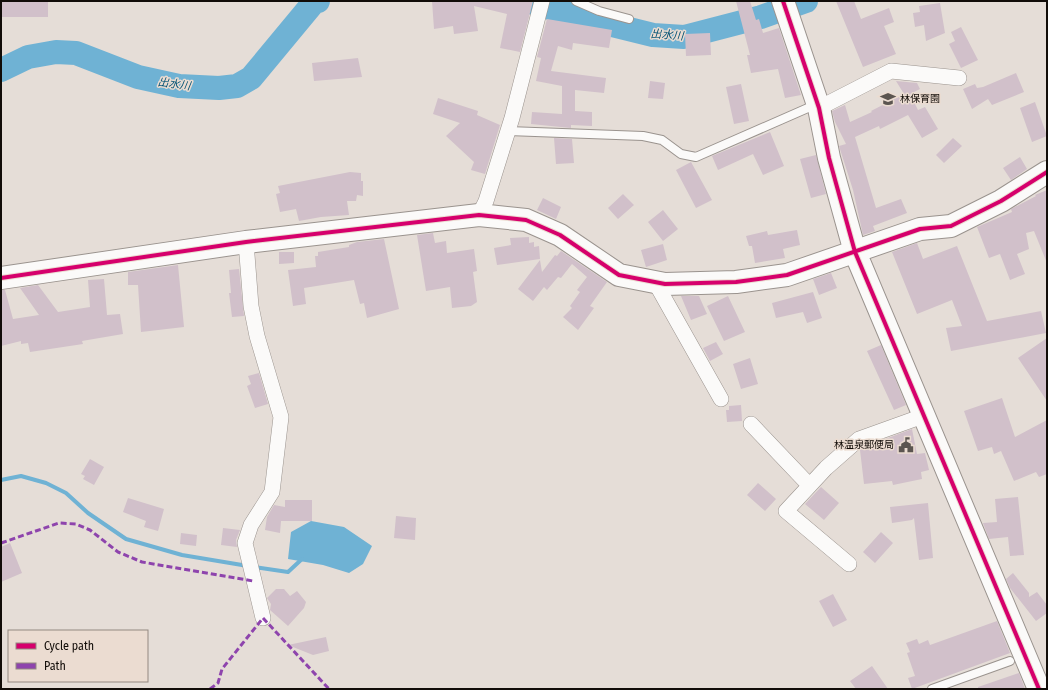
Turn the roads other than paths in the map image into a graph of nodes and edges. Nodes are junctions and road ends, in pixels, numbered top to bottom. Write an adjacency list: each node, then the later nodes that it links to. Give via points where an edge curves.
1 (542, 1): 7 (street)
2 (576, 1): 4 (lane, via 599,11)
3 (783, 1): 6 (street)
4 (629, 18)
5 (959, 78): 6 (street, via 891,71)
6 (818, 106): 7 (lane, via 696,157 681,154 662,140 643,136); 11 (street, via 829,158)
7 (508, 131): 9 (street, via 486,201)
8 (1047, 172): 11 (street, via 1001,201 951,226 920,230)
9 (479, 215): 10 (street); 13 (street, via 526,220 560,235 619,275)
10 (246, 242): 12 (street); 19 (street, via 251,306 281,418 272,492 251,524 245,543)
11 (855, 252): 13 (street, via 787,275 736,282); 15 (street)
12 (1, 278)
13 (655, 282): 14 (street)
14 (720, 399)
15 (923, 416): 17 (street, via 859,439); 22 (street)
16 (751, 424): 17 (street)
17 (809, 485): 18 (street, via 786,511)
18 (849, 564)
19 (263, 618)
20 (1010, 661): 21 (lane)
21 (932, 689)
22 (1039, 689)

